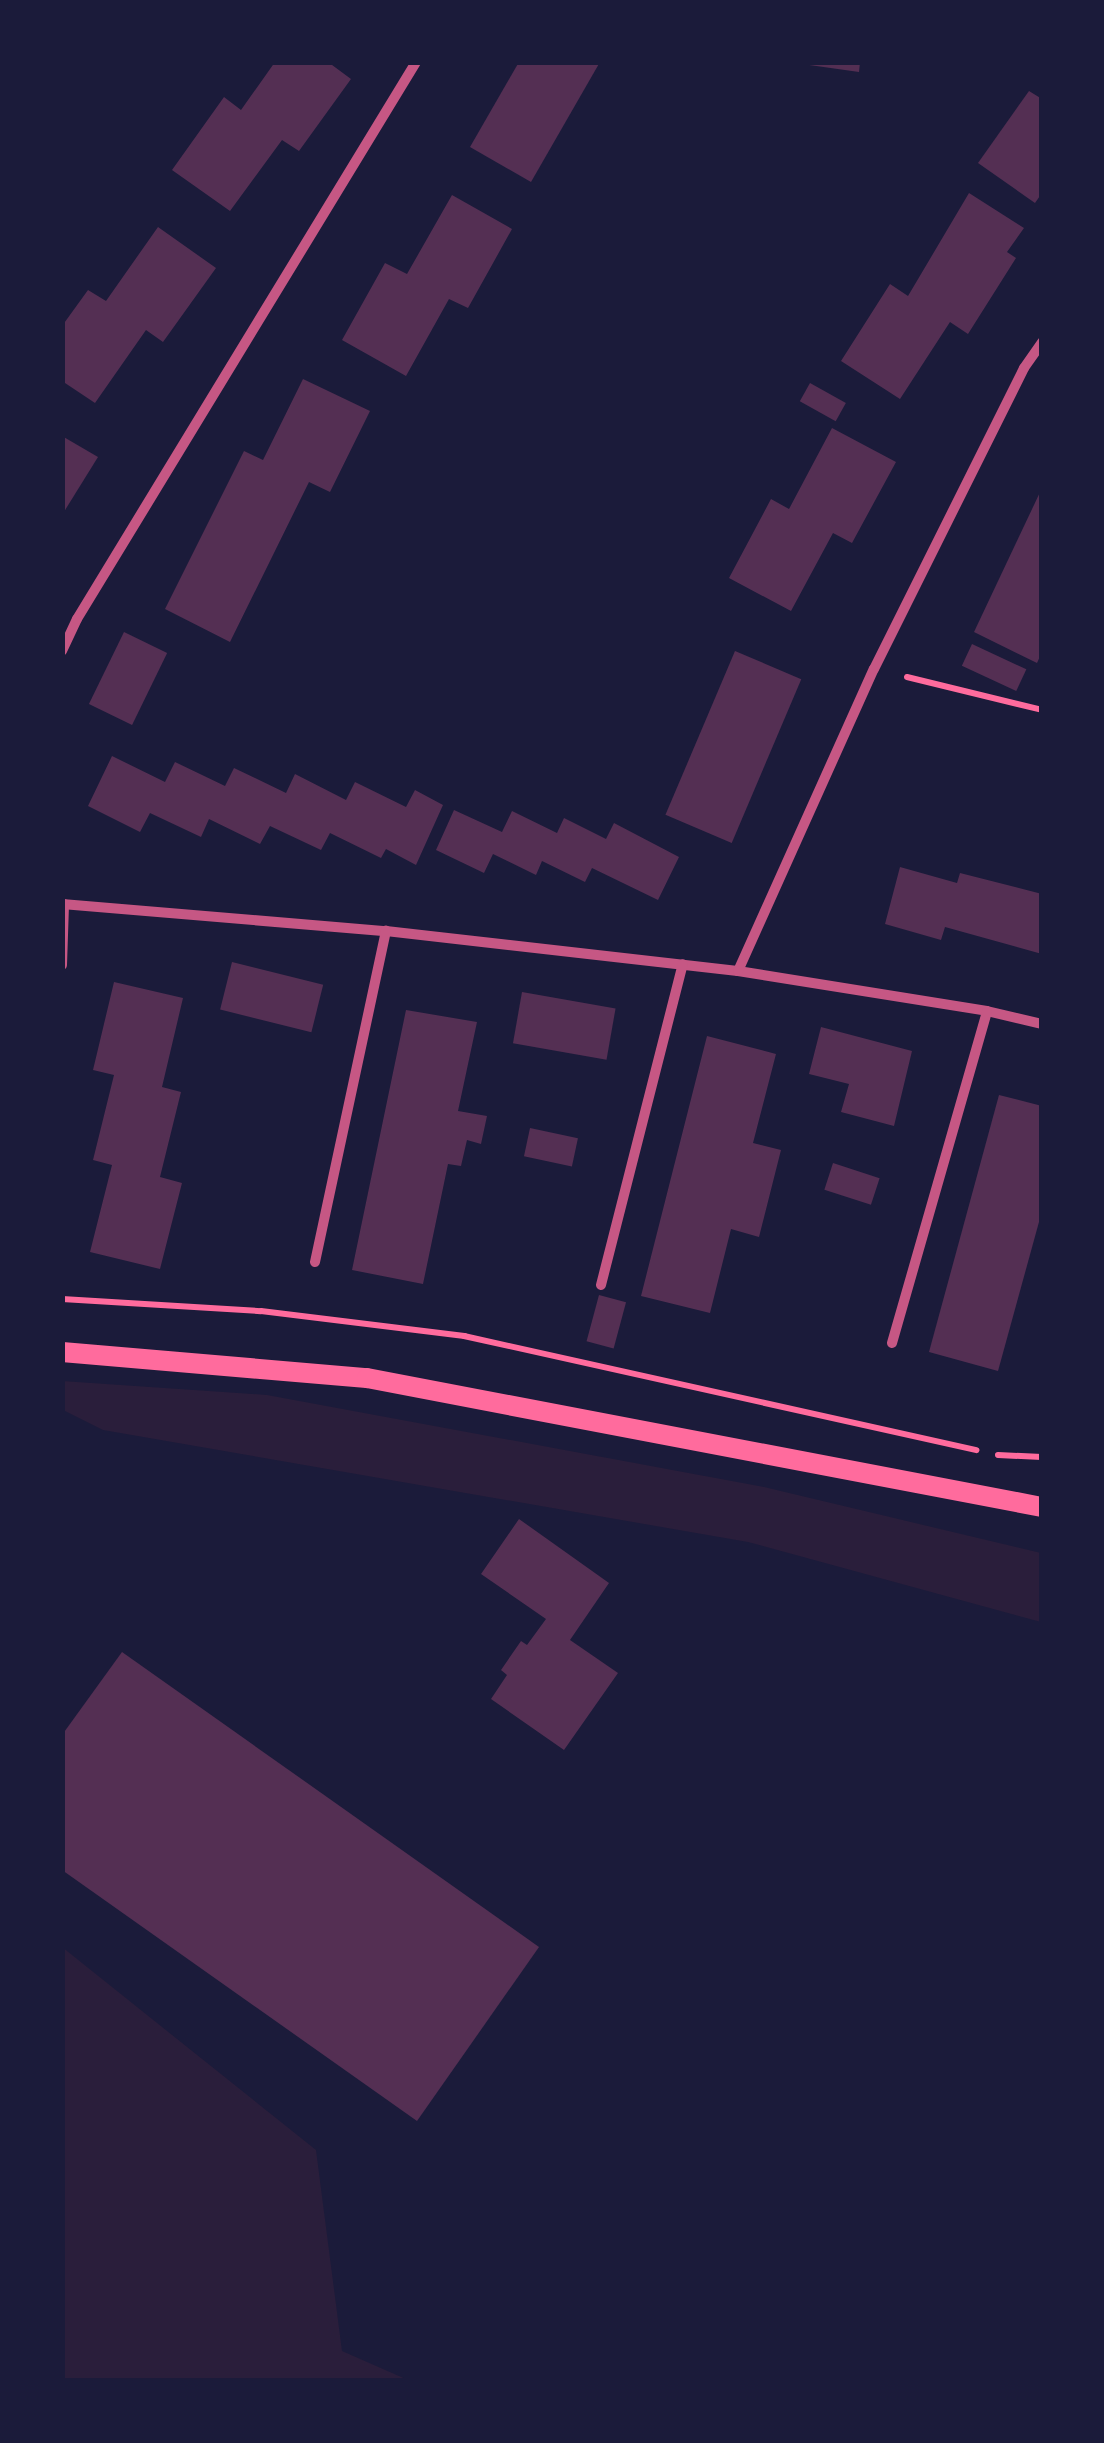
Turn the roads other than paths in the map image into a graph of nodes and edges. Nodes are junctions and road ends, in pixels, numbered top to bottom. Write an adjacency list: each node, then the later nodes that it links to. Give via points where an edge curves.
1 (416, 62): 3 (street)
2 (1042, 342): 8 (street, via 874,670)
3 (62, 651)
4 (63, 904): 5 (street); 7 (street)
5 (386, 932): 6 (street); 11 (street)
6 (683, 964): 8 (street); 12 (street)
7 (62, 965)
8 (738, 971): 9 (street)
9 (987, 1011): 10 (street); 13 (street)
10 (1042, 1024)
11 (315, 1262)
12 (601, 1285)
13 (892, 1343)
14 (62, 1352): 15 (main road, via 367,1378)
15 (1042, 1507)

